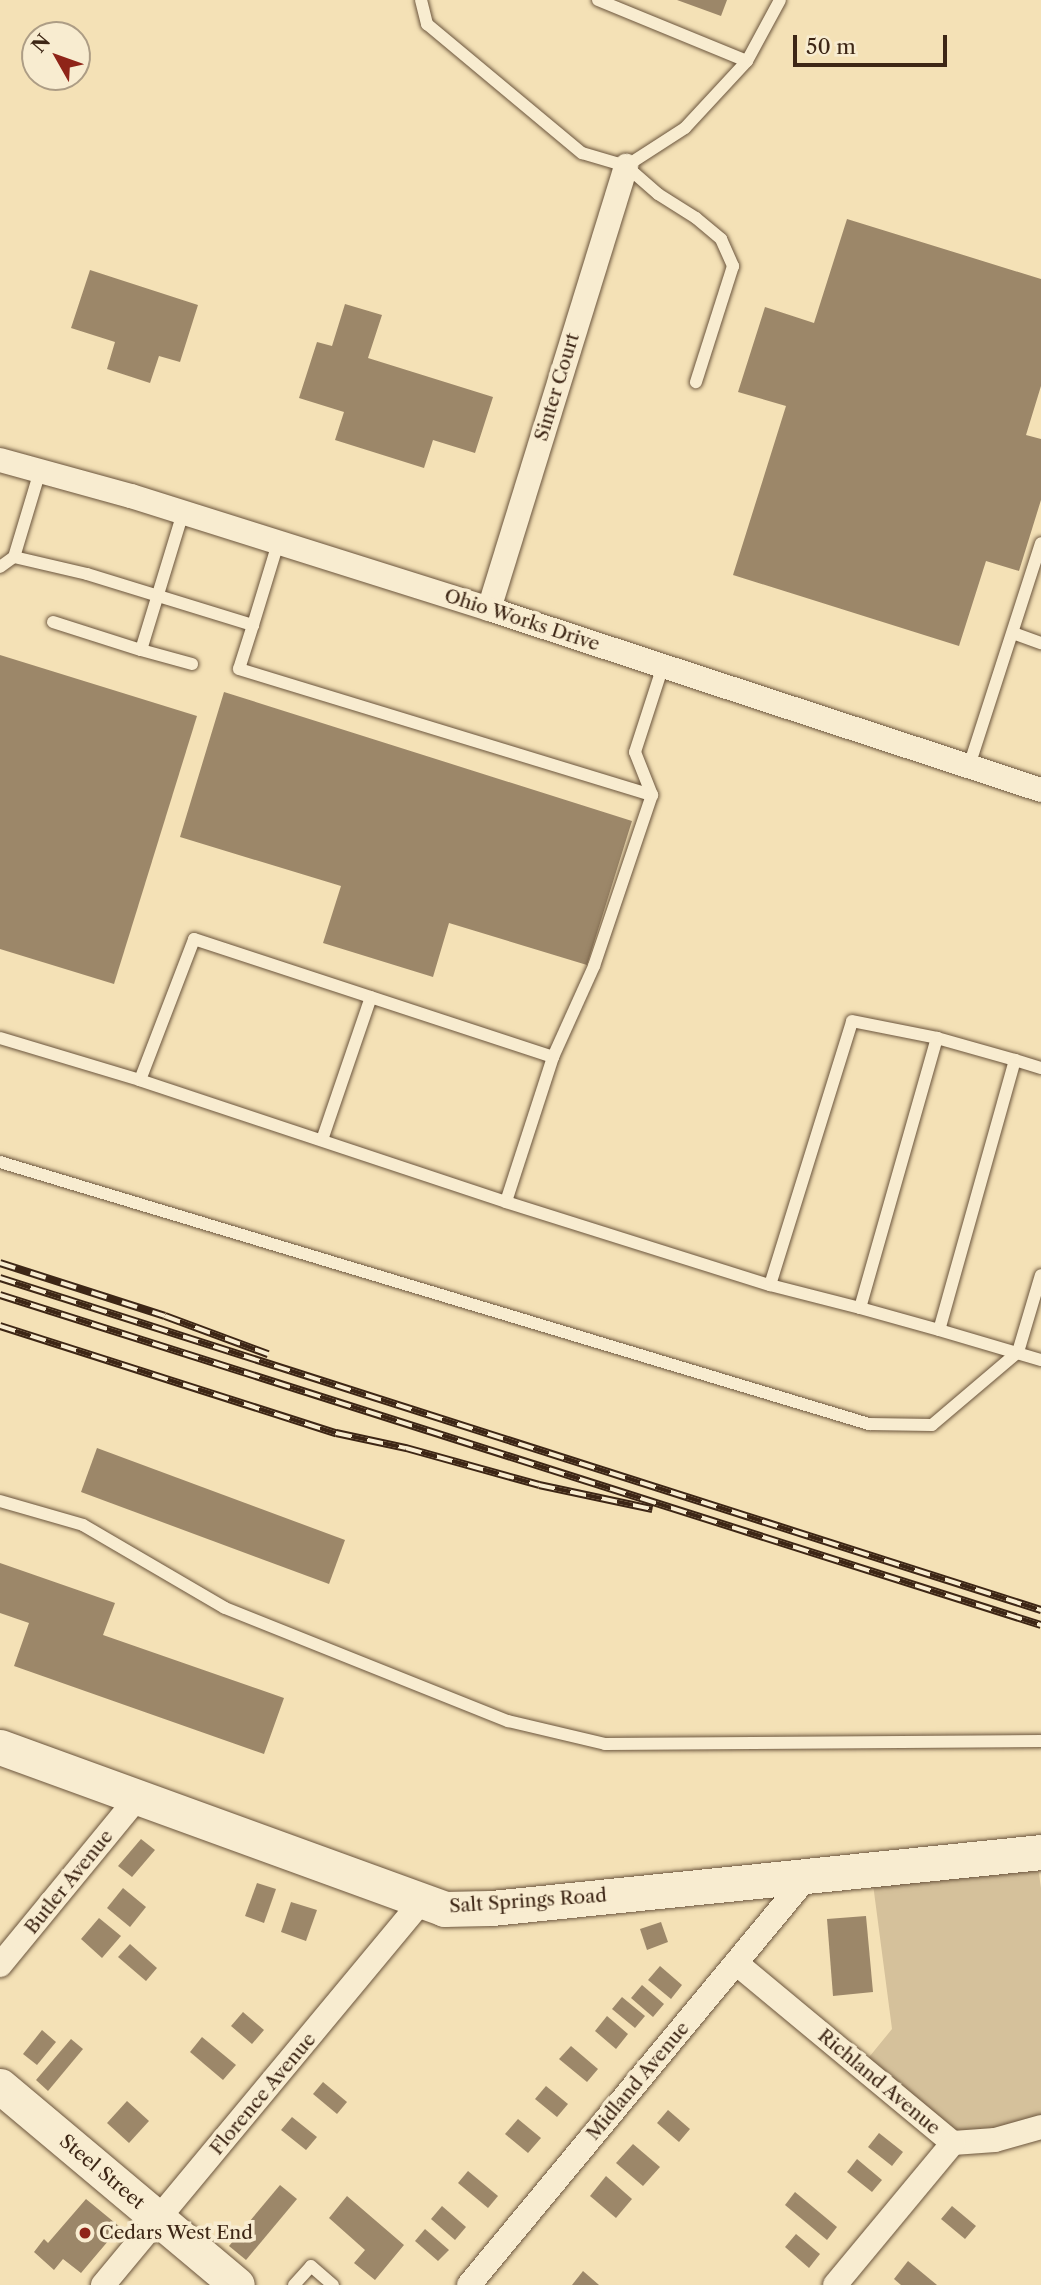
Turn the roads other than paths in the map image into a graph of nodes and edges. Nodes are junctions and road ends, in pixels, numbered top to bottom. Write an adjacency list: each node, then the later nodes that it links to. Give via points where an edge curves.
1 (421, 0): 5 (lane, via 427,24 582,153)
2 (598, 0): 4 (lane)
3 (780, 0): 4 (lane)
4 (747, 61): 5 (lane, via 685,128)
5 (626, 166): 6 (lane, via 721,239 733,266); 15 (street, Sinter Court)
6 (696, 382)
7 (0, 460): 8 (street, Ohio Works Drive)
8 (40, 471): 9 (street, Ohio Works Drive); 12 (lane)
9 (183, 513): 10 (street, Ohio Works Drive); 14 (lane)
10 (278, 542): 15 (street, Ohio Works Drive); 17 (lane)
11 (1041, 543): 18 (lane)
12 (14, 557): 13 (lane); 14 (lane)
13 (0, 567)
14 (159, 596): 17 (lane); 20 (lane)
15 (489, 609): 22 (street, Ohio Works Drive)
16 (52, 622): 20 (lane)
17 (253, 625): 25 (lane, via 239,669)
18 (1013, 634): 19 (lane); 23 (lane)
19 (1041, 643)
20 (141, 650): 21 (lane)
21 (192, 664)
22 (663, 666): 23 (street, Ohio Works Drive); 25 (lane, via 635,752)
23 (969, 766): 24 (street, Ohio Works Drive)
24 (1041, 790)
25 (652, 795): 29 (lane, via 594,966)
26 (371, 998): 29 (lane); 32 (lane, via 194,939); 33 (lane)
27 (0, 1038): 32 (lane)
28 (937, 1038): 30 (lane); 37 (lane, via 852,1021); 38 (lane)
29 (553, 1057): 35 (lane)
30 (1015, 1059): 31 (lane); 39 (lane)
31 (1041, 1069)
32 (140, 1080): 33 (lane)
33 (322, 1140): 35 (lane)
34 (0, 1162): 40 (lane, via 869,1424 932,1425)
35 (506, 1202): 37 (lane)
36 (1041, 1275): 40 (lane)
37 (770, 1285): 38 (lane)
38 (860, 1308): 39 (lane)
39 (939, 1329): 40 (lane)
40 (1018, 1352): 41 (lane)
41 (1041, 1360)
42 (0, 1501): 43 (lane, via 83,1525 225,1608 508,1721 605,1744)
43 (1041, 1741)
44 (0, 1747): 45 (street, Salt Springs Road)
45 (137, 1798): 48 (street, Salt Springs Road); 50 (street, Butler Avenue)
46 (1041, 1852): 47 (street, Salt Springs Road)
47 (807, 1877): 48 (street, Salt Springs Road, via 460,1910); 49 (street, Midland Avenue)
48 (421, 1902): 54 (street, Florence Avenue)
49 (736, 1963): 53 (street, Richland Avenue); 59 (street, Midland Avenue)
50 (0, 1965)
51 (0, 2086): 54 (street, Steel Street)
52 (1041, 2127): 53 (street, Richland Avenue, via 995,2140)
53 (953, 2144): 60 (street)
54 (159, 2219): 55 (street, Florence Avenue); 56 (street, Steel Street)
55 (103, 2285)
56 (237, 2285)
57 (294, 2285): 58 (lane, via 311,2266)
58 (333, 2285)
59 (469, 2285)
60 (835, 2285)

